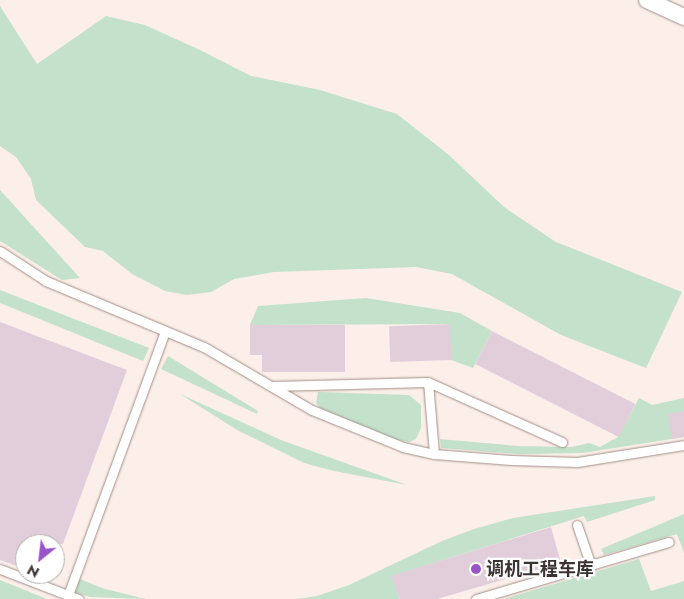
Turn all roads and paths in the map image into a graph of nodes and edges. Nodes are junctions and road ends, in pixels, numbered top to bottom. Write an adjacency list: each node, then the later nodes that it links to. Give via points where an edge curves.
1 (646, 0): 2 (street)
2 (684, 17)
3 (0, 251): 4 (lane, via 46,281)
4 (165, 331): 6 (lane, via 204,347); 14 (lane)
5 (428, 382): 6 (lane); 7 (lane); 9 (lane)
6 (272, 386): 9 (lane, via 312,410 349,426 403,447)
7 (562, 442)
8 (684, 445): 9 (lane, via 577,462)
9 (434, 454)
10 (578, 525): 12 (lane)
11 (669, 542): 12 (lane)
12 (591, 566): 16 (lane)
13 (0, 569): 14 (lane)
14 (68, 595): 15 (lane)
15 (78, 599)
16 (476, 599)

